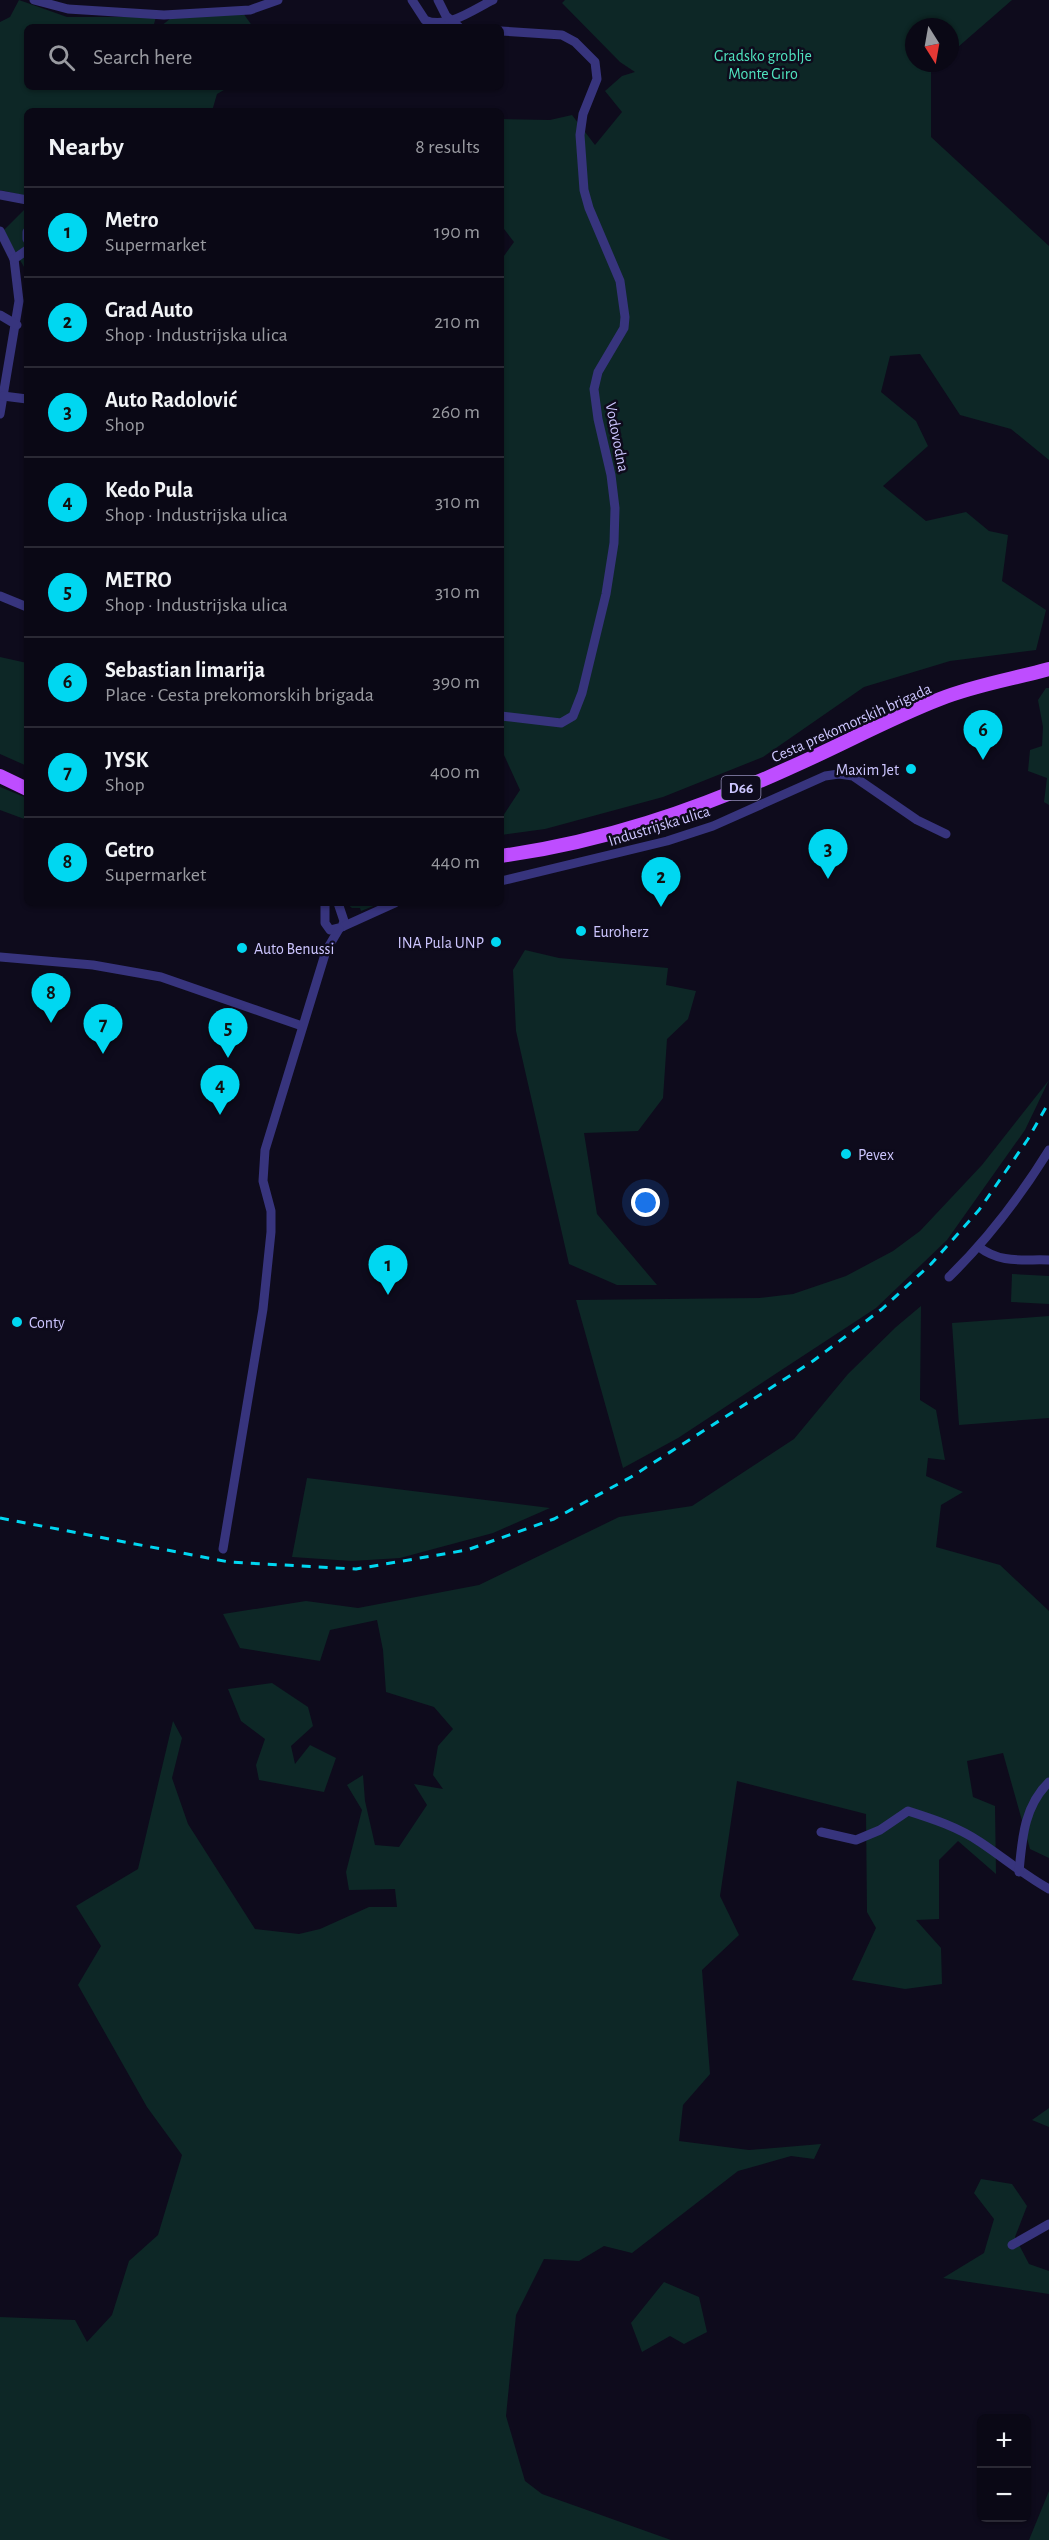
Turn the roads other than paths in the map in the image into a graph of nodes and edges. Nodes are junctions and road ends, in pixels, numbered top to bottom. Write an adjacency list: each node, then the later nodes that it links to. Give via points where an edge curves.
1 (34, 0): 6 (street)
2 (412, 0): 7 (street, via 425,20)
3 (438, 0): 7 (street)
4 (493, 0): 7 (street)
5 (274, 1): 6 (street, via 250,10 164,15)
6 (66, 5)
7 (450, 21): 8 (street)
8 (454, 24)
9 (504, 31): 25 (street, Vodovodna, via 562,35 575,42 595,63 597,79 583,114 580,135 584,190 620,281 625,316 624,328 598,372 594,389 611,475 614,543 582,693 573,716 561,723)
10 (0, 195): 11 (street)
11 (24, 199)
12 (0, 231): 14 (street)
13 (24, 252): 14 (street)
14 (14, 259): 16 (street, via 20,301)
15 (0, 315): 16 (street)
16 (17, 325): 17 (street)
17 (3, 396): 18 (street); 19 (street)
18 (24, 399)
19 (0, 414)
20 (0, 596): 21 (street)
21 (24, 606)
22 (1049, 669): 24 (main road, Cesta prekomorskih brigada / D66)
23 (1049, 678): 24 (main road, Cesta prekomorskih brigada / D66)
24 (1009, 680): 29 (main road, Cesta prekomorskih brigada / D66, via 938,700 785,770 662,820 601,838)
25 (504, 717)
26 (0, 776): 27 (main road)
27 (24, 788)
28 (946, 834): 30 (street, Industrijska ulica, via 917,820 853,776 839,774 825,776 713,826 667,841)
29 (504, 855)
30 (504, 879)
31 (325, 906): 36 (street)
32 (340, 906): 34 (street)
33 (388, 906): 35 (street)
34 (344, 915): 35 (street); 37 (street)
35 (363, 916): 37 (street)
36 (325, 923): 37 (street, via 330,930); 38 (street)
37 (340, 928): 38 (street)
38 (326, 951): 40 (street)
39 (0, 957): 40 (street, via 93,964 152,975)
40 (302, 1026): 45 (street, via 265,1150 263,1181 272,1221 261,1317)
41 (1049, 1150): 42 (street, via 1012,1207)
42 (979, 1247): 43 (street, via 999,1259); 44 (street)
43 (1049, 1260)
44 (949, 1277)
45 (223, 1549)
46 (1049, 1782): 48 (street, via 1032,1805 1022,1837)
47 (821, 1832): 48 (street, via 856,1839 880,1830 908,1810 980,1841)
48 (1019, 1872): 49 (street)
49 (1049, 1889)
50 (1049, 2224): 51 (street)
51 (1012, 2245)

